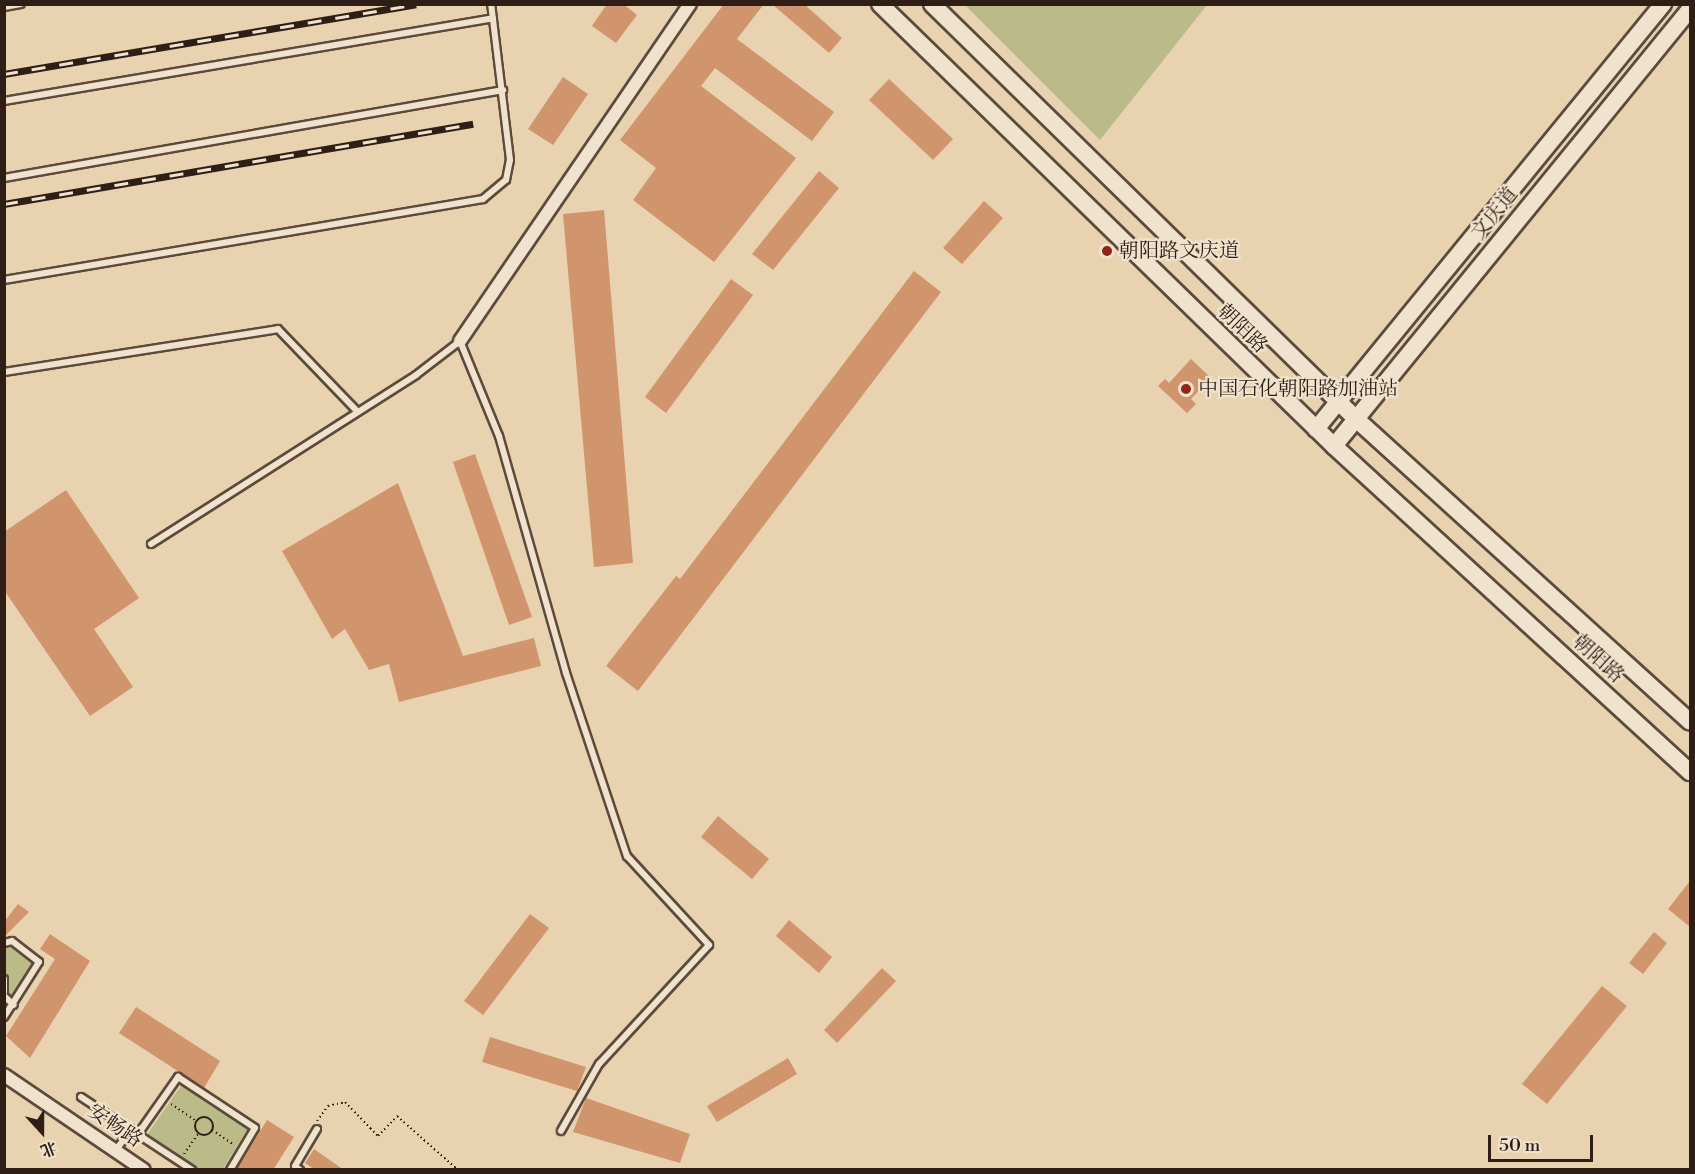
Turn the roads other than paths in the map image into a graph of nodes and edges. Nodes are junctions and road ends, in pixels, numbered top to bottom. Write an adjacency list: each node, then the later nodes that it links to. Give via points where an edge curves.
1 (21, 4): 7 (lane)
2 (492, 4): 9 (lane)
3 (690, 4): 14 (street)
4 (879, 4): 19 (main road, 朝阳路)
5 (932, 4): 16 (main road, 朝阳路)
6 (1663, 4): 16 (main road, 文庆道)
7 (4, 7)
8 (1690, 9): 18 (main road, 文庆道)
9 (493, 18): 10 (lane); 11 (lane)
10 (503, 90): 12 (lane); 13 (lane, via 510,160 506,180 483,199)
11 (4, 101)
12 (4, 178)
13 (4, 280)
14 (460, 341): 17 (lane); 33 (lane, via 499,436 566,673 627,856 710,945 598,1064)
15 (4, 372): 17 (lane, via 278,329)
16 (1338, 401): 18 (main road, 朝阳路); 19 (main road, 文庆道)
17 (357, 411): 21 (lane)
18 (1355, 418): 20 (main road, 文庆道); 22 (main road, 朝阳路)
19 (1316, 429): 20 (main road, 朝阳路)
20 (1334, 446): 23 (main road, 朝阳路)
21 (151, 544)
22 (1690, 722)
23 (1690, 772)
24 (4, 943): 27 (lane, via 12,941 39,962)
25 (4, 979): 26 (lane, via 9,986)
26 (4, 994): 27 (lane)
27 (14, 1005): 28 (lane)
28 (6, 1013)
29 (4, 1076): 35 (street, 安畅路)
30 (81, 1096): 32 (lane)
31 (317, 1129): 39 (lane, via 295,1166)
32 (131, 1130): 34 (lane); 35 (lane)
33 (561, 1131)
34 (138, 1134): 37 (lane); 38 (lane, via 178,1077 255,1128)
35 (116, 1150): 36 (street, 安畅路)
36 (144, 1170)
37 (192, 1170)
38 (230, 1170)
39 (300, 1170)

